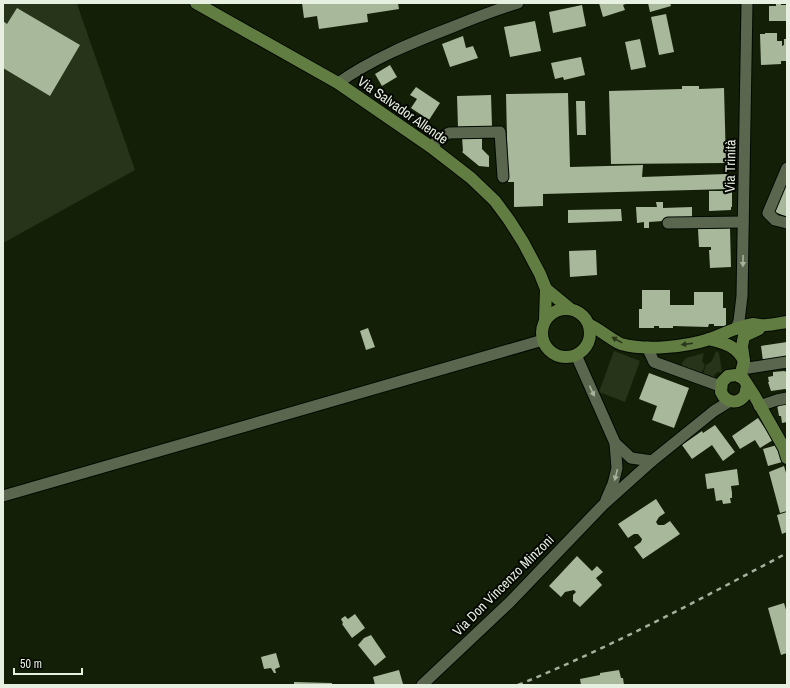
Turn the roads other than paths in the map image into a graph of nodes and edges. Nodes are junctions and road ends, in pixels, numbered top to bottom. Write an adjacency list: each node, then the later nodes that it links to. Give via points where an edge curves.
1 (196, 3): 4 (street, Via Salvador Allende)
2 (518, 3): 4 (street, via 392,52)
3 (747, 3): 8 (street, Via Trinità)
4 (338, 83): 5 (street, Via Salvador Allende)
5 (431, 147): 7 (street, via 449,133 500,132); 11 (street, Via Salvador Allende, via 471,178 495,201 523,242)
6 (787, 168): 10 (street, via 768,213 775,220)
7 (503, 177)
8 (744, 222): 9 (street); 17 (street, Via Trinità, one-way to 17, via 742,296)
9 (668, 223)
10 (787, 223)
11 (546, 290): 12 (street); 13 (street, Via Salvador Allende)
12 (569, 308): 13 (street, via 562,308); 15 (street, via 582,314)
13 (545, 320): 19 (street, via 542,334)
14 (787, 322): 16 (street)
15 (590, 325): 20 (street, one-way to 15, via 620,343); 21 (street, via 587,346)
16 (765, 325): 17 (street, via 754,324); 23 (street, via 744,336)
17 (736, 329): 18 (street)
18 (709, 339): 20 (street, one-way to 20); 23 (street, via 725,342 741,354)
19 (544, 340): 21 (street, via 553,353 568,357); 30 (street)
20 (647, 347): 24 (street, via 654,362)
21 (576, 355): 27 (street, one-way to 27)
22 (787, 362): 23 (street)
23 (743, 373): 24 (street, via 724,379); 24 (street, via 746,395); 26 (street)
24 (728, 396): 26 (street); 29 (street, Via Don Vincenzo Minzoni, via 714,411)
25 (787, 398): 26 (street)
26 (759, 406): 28 (street, via 784,448)
27 (615, 443): 29 (street, via 631,458); 31 (street, Via Don Vincenzo Minzoni, one-way to 31, via 617,468 614,484)
28 (787, 458)
29 (652, 461): 31 (street, Via Don Vincenzo Minzoni)
30 (3, 496)
31 (603, 505): 32 (street, Via Don Vincenzo Minzoni, via 510,602)
32 (422, 685)

